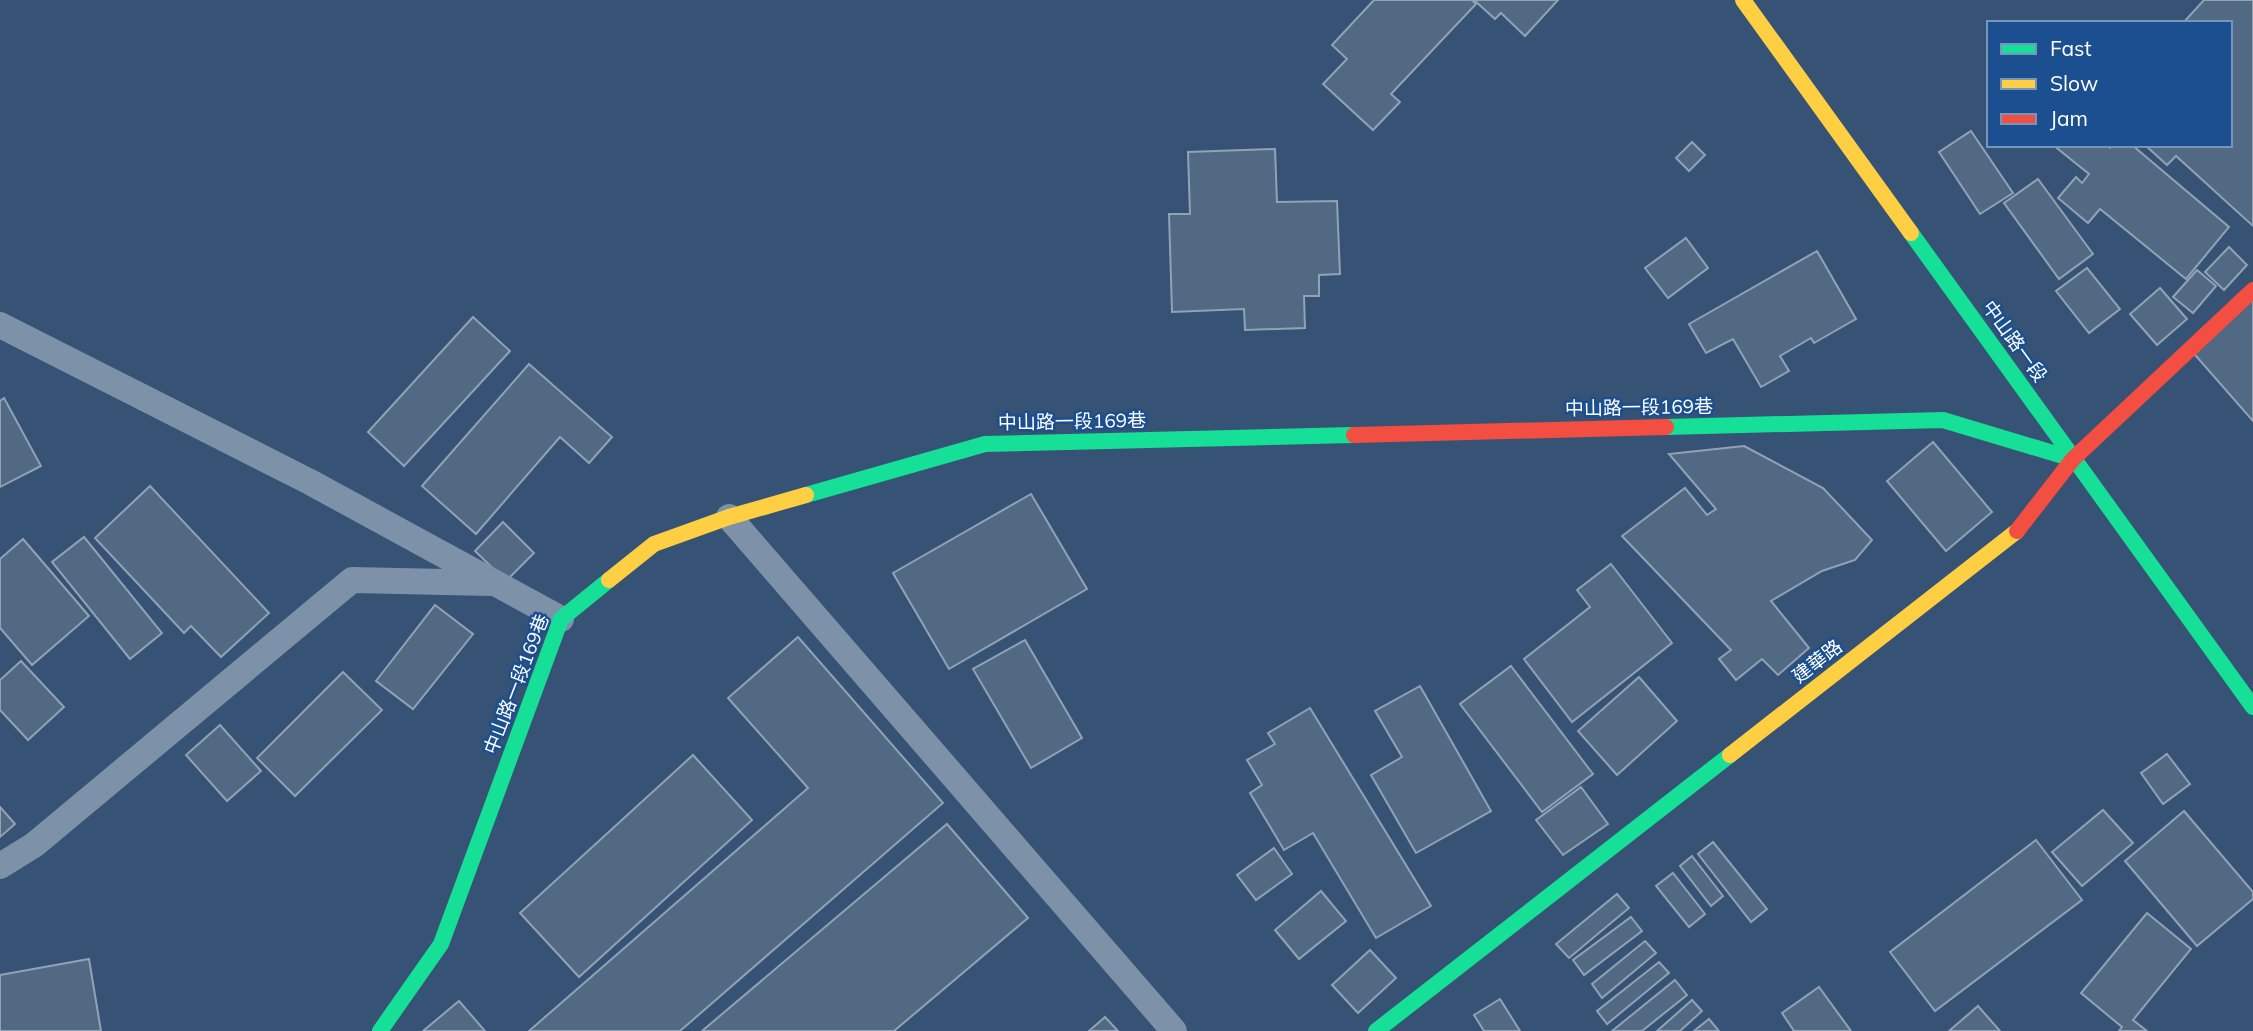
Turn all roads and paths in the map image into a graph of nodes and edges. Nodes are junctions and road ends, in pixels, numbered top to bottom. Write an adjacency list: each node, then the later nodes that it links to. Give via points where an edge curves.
1 (1743, 0): 4 (street, 中山路一段)
2 (2253, 290): 4 (street, 建華路)
3 (0, 325): 6 (lane, via 310,482)
4 (2073, 459): 5 (street, 中山路一段169巷, via 1943,420 985,444); 8 (street, 中山路一段); 12 (street, 建華路, via 2013,535)
5 (729, 517): 7 (street, 中山路一段169巷, via 654,544); 11 (lane)
6 (496, 584): 7 (lane); 9 (lane, via 352,580 34,845)
7 (561, 619): 10 (street, 中山路一段169巷, via 441,944)
8 (2253, 707)
9 (0, 866)
10 (380, 1031)
11 (1174, 1031)
12 (1376, 1031)

